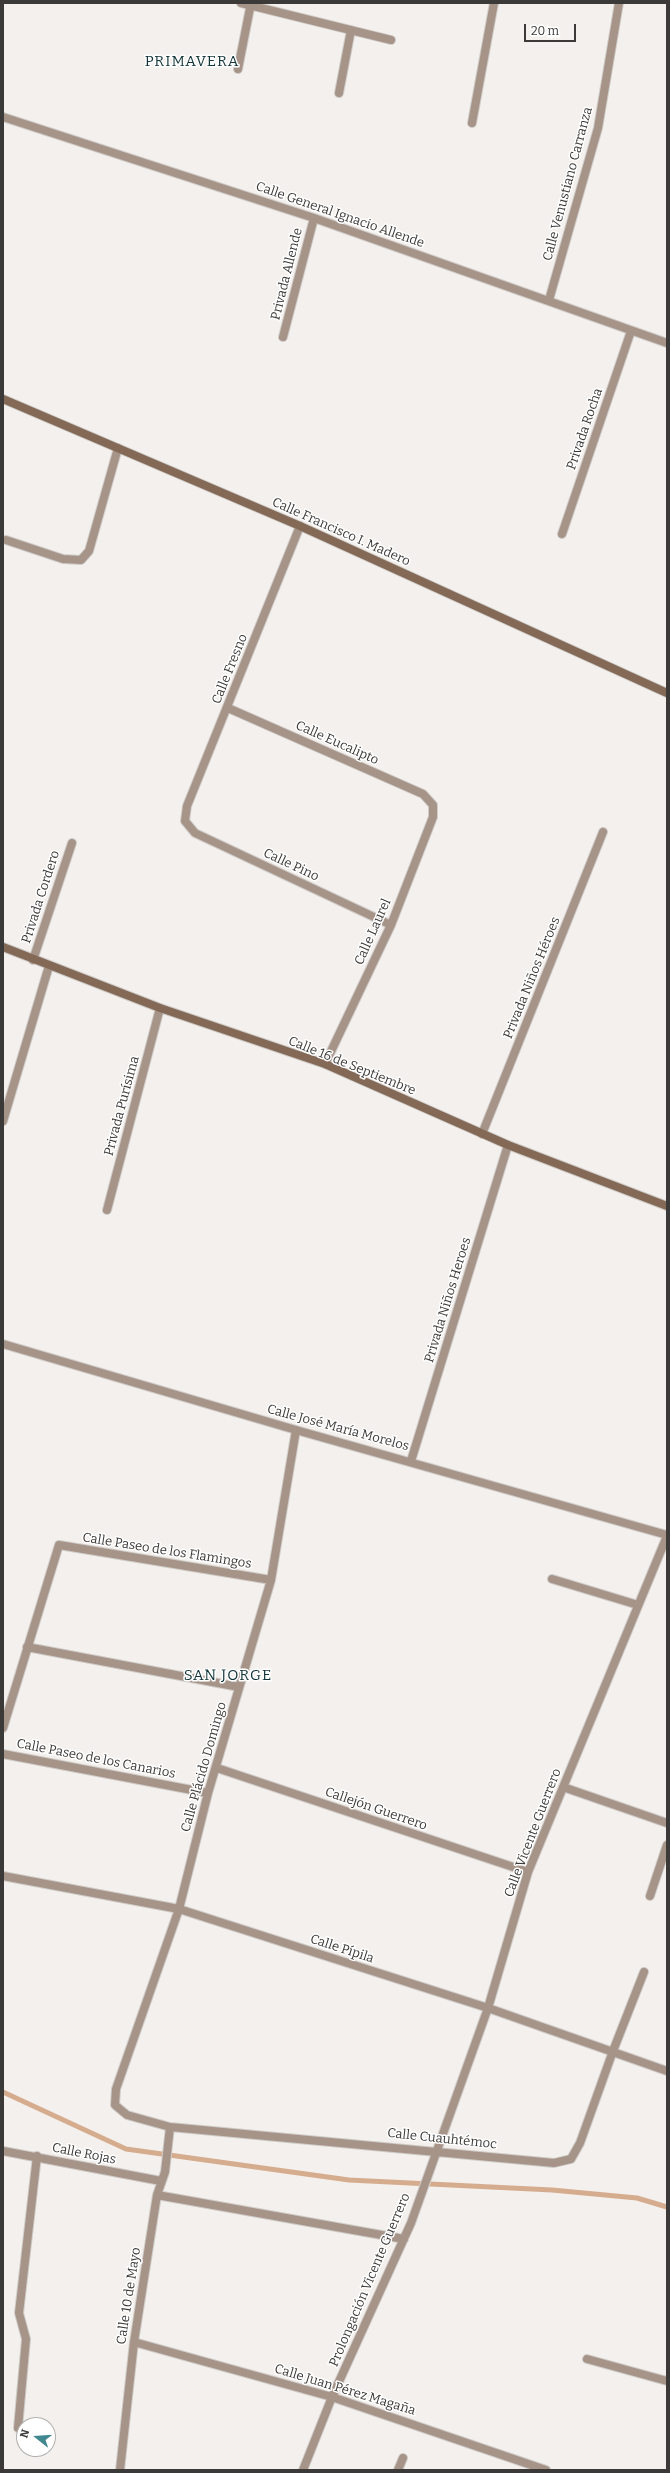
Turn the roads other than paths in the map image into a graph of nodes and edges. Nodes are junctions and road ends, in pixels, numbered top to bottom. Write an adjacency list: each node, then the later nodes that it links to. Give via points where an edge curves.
1 (241, 3): 4 (street)
2 (494, 3): 10 (street)
3 (619, 3): 12 (street, Calle Venustiano Carranza, via 598,128)
4 (251, 4): 5 (street); 7 (street)
5 (351, 30): 6 (street); 8 (street)
6 (390, 40)
7 (238, 69)
8 (339, 93)
9 (3, 117): 11 (street, Calle General Ignacio Allende)
10 (472, 123)
11 (314, 218): 12 (street, Calle General Ignacio Allende); 14 (street, Privada Allende)
12 (549, 300): 13 (street, Calle General Ignacio Allende)
13 (631, 331): 15 (street, Calle General Ignacio Allende); 19 (street, Privada Rocha)
14 (283, 337)
15 (667, 343)
16 (3, 399): 17 (street, Calle Francisco I. Madero)
17 (118, 448): 18 (street, Calle Francisco I. Madero); 20 (street, via 89,551 81,560 64,559)
18 (300, 526): 21 (street, Calle Francisco I. Madero); 22 (street, Calle Fresno)
19 (562, 534)
20 (6, 540)
21 (667, 693)
22 (228, 708): 23 (street, Calle Eucalipto, via 423,794); 24 (street, Calle Fresno, via 187,806)
23 (433, 805): 27 (street, Calle Laurel, via 433,817)
24 (185, 821): 27 (street, Calle Pino, via 195,833)
25 (603, 832): 34 (street, Privada Niños Héroes)
26 (72, 842): 29 (street, Privada Cordero)
27 (391, 925): 32 (street, Calle Laurel)
28 (3, 947): 29 (street, Calle 16 de Septiembre)
29 (33, 960): 30 (street, Calle 16 de Septiembre)
30 (49, 966): 31 (street, Calle 16 de Septiembre); 33 (street)
31 (160, 1008): 32 (street, Calle 16 de Septiembre); 37 (street, Privada Purísima)
32 (325, 1064): 34 (street, Calle 16 de Septiembre)
33 (3, 1121)
34 (482, 1134): 35 (street, Calle 16 de Septiembre)
35 (508, 1146): 36 (street, Calle 16 de Septiembre); 40 (street, Privada Niños Heroes)
36 (667, 1206)
37 (107, 1210)
38 (3, 1344): 39 (street, Calle José María Morelos)
39 (296, 1430): 40 (street, Calle José María Morelos); 43 (street, Calle Plácido Domingo)
40 (411, 1461): 41 (street, Calle José María Morelos)
41 (667, 1535): 44 (street, Calle Vicente Guerrero)
42 (552, 1579): 44 (street)
43 (271, 1580): 45 (street, Calle Paseo de los Flamingos, via 59,1545); 46 (street, Calle Plácido Domingo)
44 (638, 1605): 50 (street, Calle Vicente Guerrero)
45 (27, 1647): 46 (street); 47 (street)
46 (239, 1686): 49 (street, Calle Plácido Domingo)
47 (3, 1728)
48 (3, 1754): 51 (street, Calle Paseo de los Canarios)
49 (217, 1768): 51 (street, Calle Plácido Domingo); 54 (street, Callejón Guerrero)
50 (562, 1786): 52 (street); 54 (street, Calle Vicente Guerrero)
51 (208, 1793): 57 (street, Calle Plácido Domingo)
52 (667, 1823)
53 (667, 1845): 56 (street)
54 (528, 1872): 59 (street, Calle Vicente Guerrero)
55 (3, 1876): 57 (street, Calle Pípila)
56 (650, 1896)
57 (179, 1909): 59 (street, Calle Pípila); 62 (street, Calle Plácido Domingo, via 116,2089)
58 (644, 1972): 60 (street, Calle Cuauhtémoc)
59 (488, 2008): 60 (street, Calle Pípila); 64 (street, Calle Vicente Guerrero)
60 (613, 2051): 61 (street, Calle Pípila); 64 (street, Calle Cuauhtémoc, via 580,2143 571,2159 554,2163)
61 (667, 2071)
62 (115, 2105): 63 (street, Calle Cuauhtémoc, via 127,2115)
63 (170, 2127): 64 (street, Calle Cuauhtémoc); 68 (street, Calle 10 de Mayo, via 165,2172)
64 (436, 2150): 67 (street, Calle Vicente Guerrero)
65 (3, 2151): 66 (street, Calle Rojas)
66 (37, 2156): 68 (street, Calle Rojas); 75 (street, via 19,2313 26,2339)
67 (430, 2167): 70 (street, Prolongación Vicente Guerrero)
68 (161, 2181): 69 (street, Calle 10 de Mayo)
69 (157, 2195): 70 (street); 71 (street, Calle 10 de Mayo)
70 (404, 2239): 74 (street, Prolongación Vicente Guerrero)
71 (134, 2342): 74 (street, Calle Juan Pérez Magaña); 77 (street, Calle 10 de Mayo)
72 (587, 2359): 73 (street)
73 (667, 2381)
74 (332, 2396): 78 (street, Prolongación Vicente Guerrero); 80 (street, Calle Juan Pérez Magaña)
75 (19, 2417)
76 (403, 2458): 79 (street)
77 (120, 2470)
78 (304, 2470)
79 (398, 2470)
80 (546, 2470)

